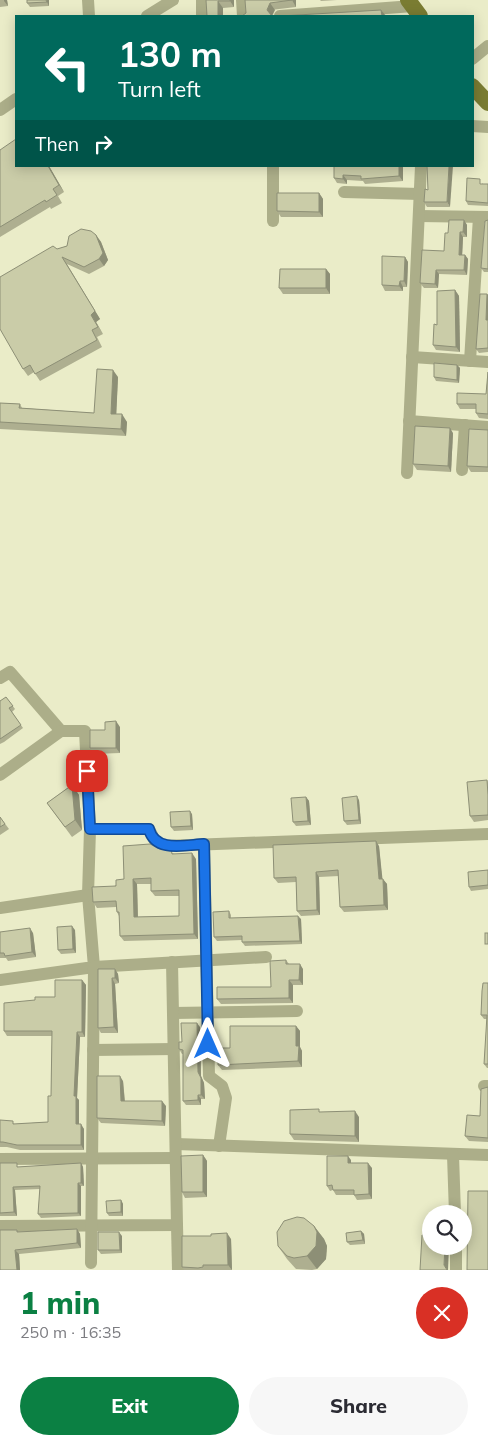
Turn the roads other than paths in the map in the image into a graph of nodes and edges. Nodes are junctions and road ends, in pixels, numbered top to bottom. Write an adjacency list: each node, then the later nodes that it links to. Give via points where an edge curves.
1 (88, 0): 7 (street)
2 (173, 0): 8 (street)
3 (202, 0): 9 (street)
4 (242, 0): 10 (street)
5 (414, 8): 6 (street)
6 (368, 13): 11 (street)
7 (89, 15)
8 (149, 15)
9 (202, 15)
10 (243, 15)
11 (323, 15)
12 (488, 46): 13 (street)
13 (474, 57)
14 (474, 88): 16 (main road)
15 (15, 100): 17 (street)
16 (488, 103)
17 (0, 110)
18 (474, 126): 19 (street)
19 (488, 127)
20 (274, 167): 26 (street)
21 (421, 167): 23 (street)
22 (344, 192): 23 (street)
23 (420, 194): 24 (street)
24 (419, 216): 25 (street); 27 (street)
25 (483, 217): 28 (street)
26 (273, 221)
27 (412, 357): 28 (street); 30 (street)
28 (470, 361): 29 (street)
29 (488, 362)
30 (409, 421): 31 (street); 34 (street)
31 (465, 426): 32 (street); 33 (street)
32 (488, 427)
33 (462, 470)
34 (407, 473)
35 (0, 678): 36 (street, via 10,672)
36 (61, 731): 37 (street); 38 (street, via 85,731)
37 (0, 775)
38 (90, 829): 40 (street, via 149,829 155,841 164,846); 41 (street)
39 (488, 834): 40 (street)
40 (204, 844): 44 (street)
41 (88, 894): 42 (street); 46 (street)
42 (0, 908)
43 (266, 957): 44 (street)
44 (208, 960): 45 (street); 49 (street)
45 (172, 962): 46 (street); 50 (street)
46 (94, 967): 47 (street); 52 (street)
47 (0, 980)
48 (297, 1011): 49 (street)
49 (208, 1012): 50 (street); 54 (street, via 209,1076 222,1086 226,1098)
50 (173, 1013): 51 (street)
51 (174, 1049): 52 (street); 53 (street)
52 (93, 1050): 57 (street)
53 (176, 1144): 54 (street); 58 (street)
54 (219, 1146): 55 (street)
55 (453, 1155): 56 (street); 60 (street)
56 (488, 1155)
57 (92, 1158): 58 (street); 59 (street); 63 (street)
58 (176, 1158): 61 (street)
59 (0, 1159)
60 (455, 1205)
61 (177, 1225): 63 (street); 66 (street)
62 (0, 1226): 63 (street)
63 (92, 1226): 65 (street)
64 (456, 1255): 67 (street)
65 (92, 1263)
66 (178, 1270)
67 (456, 1270)

